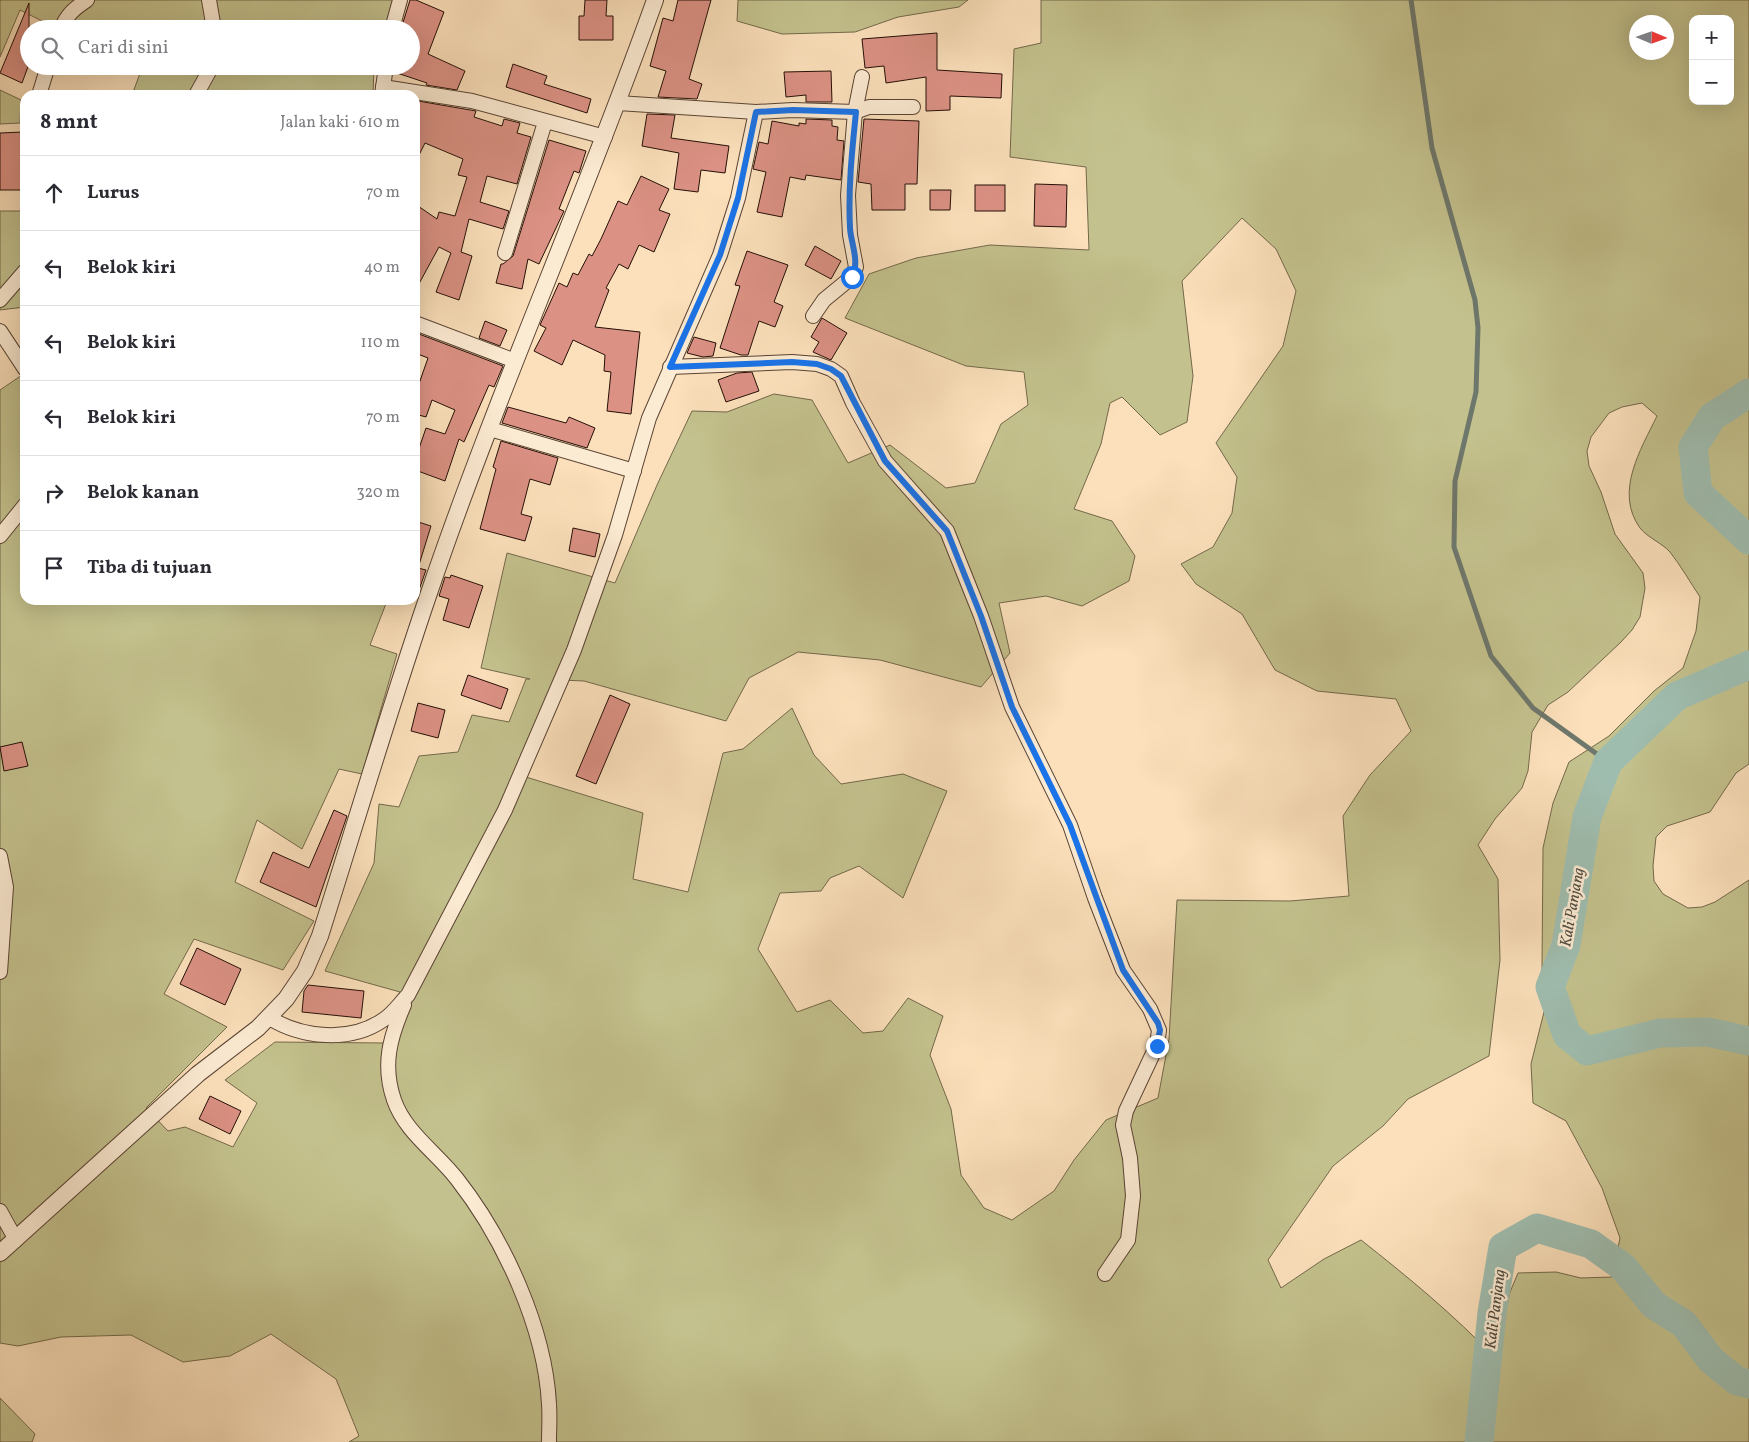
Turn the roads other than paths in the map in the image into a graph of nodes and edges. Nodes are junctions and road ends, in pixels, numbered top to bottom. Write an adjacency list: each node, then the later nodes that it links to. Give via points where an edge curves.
1 (87, 0): 5 (street, via 75,7)
2 (209, 0): 6 (street)
3 (400, 0): 7 (street)
4 (655, 0): 16 (street)
5 (64, 20)
6 (212, 20)
7 (394, 20)
8 (45, 75): 12 (street)
9 (207, 75): 13 (street)
10 (385, 75): 14 (street)
11 (862, 77): 19 (street)
12 (41, 90)
13 (199, 90)
14 (382, 90)
15 (420, 95): 20 (street, via 472,101)
16 (618, 104): 18 (street); 21 (street)
17 (913, 107): 19 (street, via 869,107)
18 (756, 112): 19 (street); 30 (street, via 738,198 720,255)
19 (856, 112): 25 (street, via 848,195 856,267 852,277 824,300)
20 (545, 122): 21 (street); 22 (street)
21 (605, 137): 29 (street)
22 (505, 253)
23 (20, 277): 24 (street)
24 (0, 300)
25 (813, 316)
26 (420, 324): 29 (street)
27 (0, 331): 28 (street)
28 (20, 361)
29 (515, 361): 31 (street)
30 (670, 367): 32 (street, via 649,418); 42 (street, via 792,362 831,369 841,376 885,461 947,531 1012,707 1070,825 1123,970 1150,1008 1160,1030 1157,1046 1126,1111 1123,1125 1133,1196 1128,1240)
31 (490, 429): 32 (street); 38 (street, via 429,593 320,936 305,971 286,999)
32 (634, 471): 37 (street, via 574,650 505,810)
33 (20, 511): 34 (street)
34 (0, 536)
35 (0, 856): 36 (street, via 6,887)
36 (0, 972)
37 (408, 995): 38 (street, via 385,1019 361,1031 310,1034 278,1024); 43 (street, via 388,1048 394,1100 410,1128 481,1211 506,1256 526,1302 542,1358 550,1403)
38 (268, 1017): 40 (street, via 144,1122)
39 (0, 1211): 40 (street)
40 (16, 1240): 41 (street)
41 (0, 1253)
42 (1105, 1274)
43 (549, 1442)

